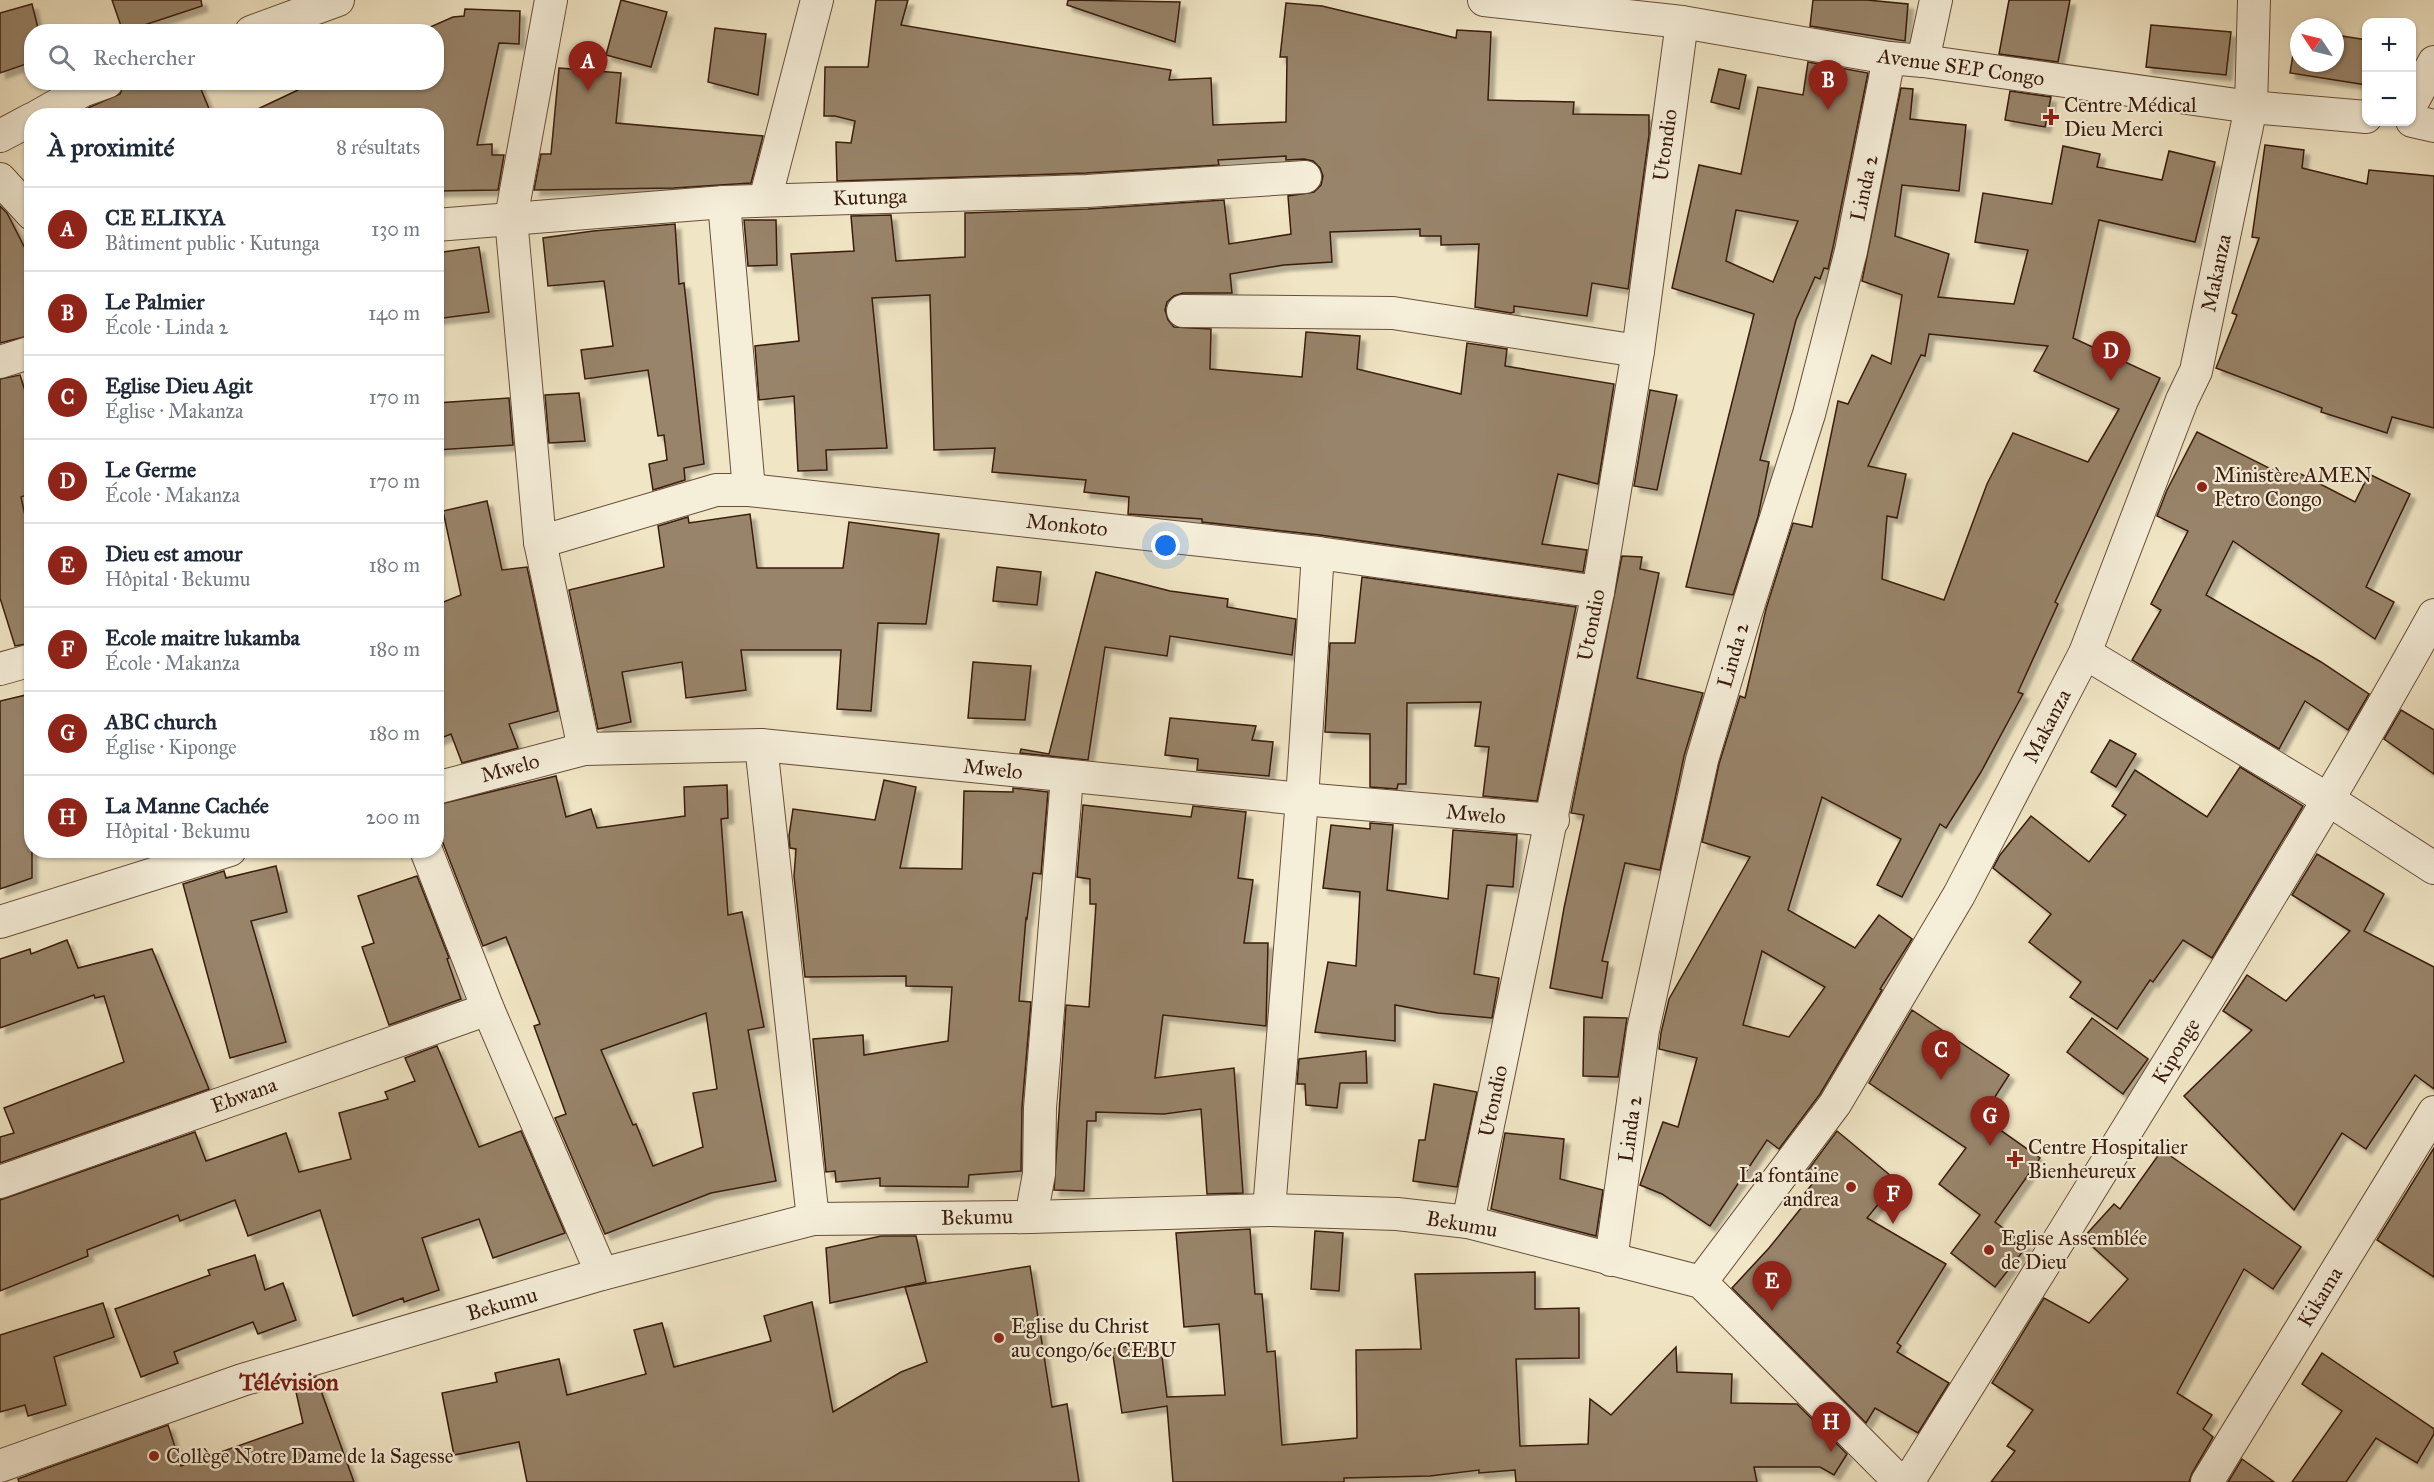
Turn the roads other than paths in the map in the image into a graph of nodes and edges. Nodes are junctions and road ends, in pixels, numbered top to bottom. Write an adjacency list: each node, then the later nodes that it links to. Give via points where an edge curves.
1 (338, 0): 8 (street)
2 (551, 0): 26 (street)
3 (817, 0): 23 (street)
4 (1484, 0): 7 (street, Avenue SEP Congo)
5 (1936, 0): 10 (street)
6 (2254, 0): 14 (street, Makanza)
7 (1682, 22): 9 (street, Avenue SEP Congo); 29 (street, Utondio)
8 (273, 24)
9 (1889, 58): 10 (street, Avenue SEP Congo); 58 (street, Linda 2, via 1851,251 1809,414 1702,760 1643,1030)
10 (1923, 61): 14 (street, Avenue SEP Congo)
11 (2434, 62): 13 (street)
12 (85, 90): 15 (street)
13 (2416, 96)
14 (2252, 107): 16 (street, Avenue SEP Congo); 37 (street, Makanza, via 2196,371)
15 (52, 108)
16 (2362, 117)
17 (24, 123): 20 (street)
18 (2416, 123): 19 (street)
19 (2434, 126)
20 (0, 136)
21 (1305, 177): 23 (street, Kutunga, via 1087,191)
22 (0, 178): 25 (street)
23 (765, 200): 24 (street, Kutunga)
24 (724, 202): 26 (street, Kutunga); 32 (street)
25 (24, 205)
26 (511, 218): 27 (street, Kutunga); 33 (street)
27 (444, 224)
28 (1183, 311): 29 (street, via 1393,313)
29 (1638, 351): 35 (street, Utondio)
30 (24, 354): 31 (street)
31 (0, 362)
32 (749, 490): 33 (street, Monkoto, via 716,490); 34 (street, Monkoto)
33 (540, 542): 41 (street)
34 (1318, 554): 35 (street, Monkoto); 44 (street)
35 (1598, 592): 46 (street, Utondio)
36 (2434, 615): 45 (street, Kiponge)
37 (2085, 653): 45 (street); 60 (street, Makanza, via 1959,895 1835,1104)
38 (24, 662): 39 (street)
39 (0, 669)
40 (761, 745): 41 (street, Mwelo); 42 (street, Mwelo); 56 (street)
41 (584, 749): 43 (street, Mwelo)
42 (1067, 777): 44 (street, Mwelo); 55 (street, via 1040,1108 1039,1174)
43 (444, 786)
44 (1302, 799): 46 (street, Mwelo); 54 (street)
45 (2329, 800): 49 (street); 63 (street, Kiponge)
46 (1553, 820): 57 (street, Utondio)
47 (204, 858): 50 (street)
48 (429, 858): 51 (street)
49 (2434, 868)
50 (0, 922)
51 (488, 1009): 53 (street, Ebwana); 59 (street)
52 (2434, 1112): 64 (street, Kikama)
53 (0, 1182)
54 (1269, 1210): 55 (street, Bekumu); 57 (street, Bekumu, via 1397,1214)
55 (1031, 1217): 56 (street, Bekumu)
56 (813, 1219): 59 (street, Bekumu)
57 (1468, 1222): 58 (street, Bekumu)
58 (1611, 1260): 60 (street, Bekumu)
59 (602, 1274): 61 (street, Bekumu, via 242,1380)
60 (1701, 1282): 62 (street)
61 (0, 1466)
62 (1900, 1482)
63 (1908, 1482)
64 (2207, 1482)

